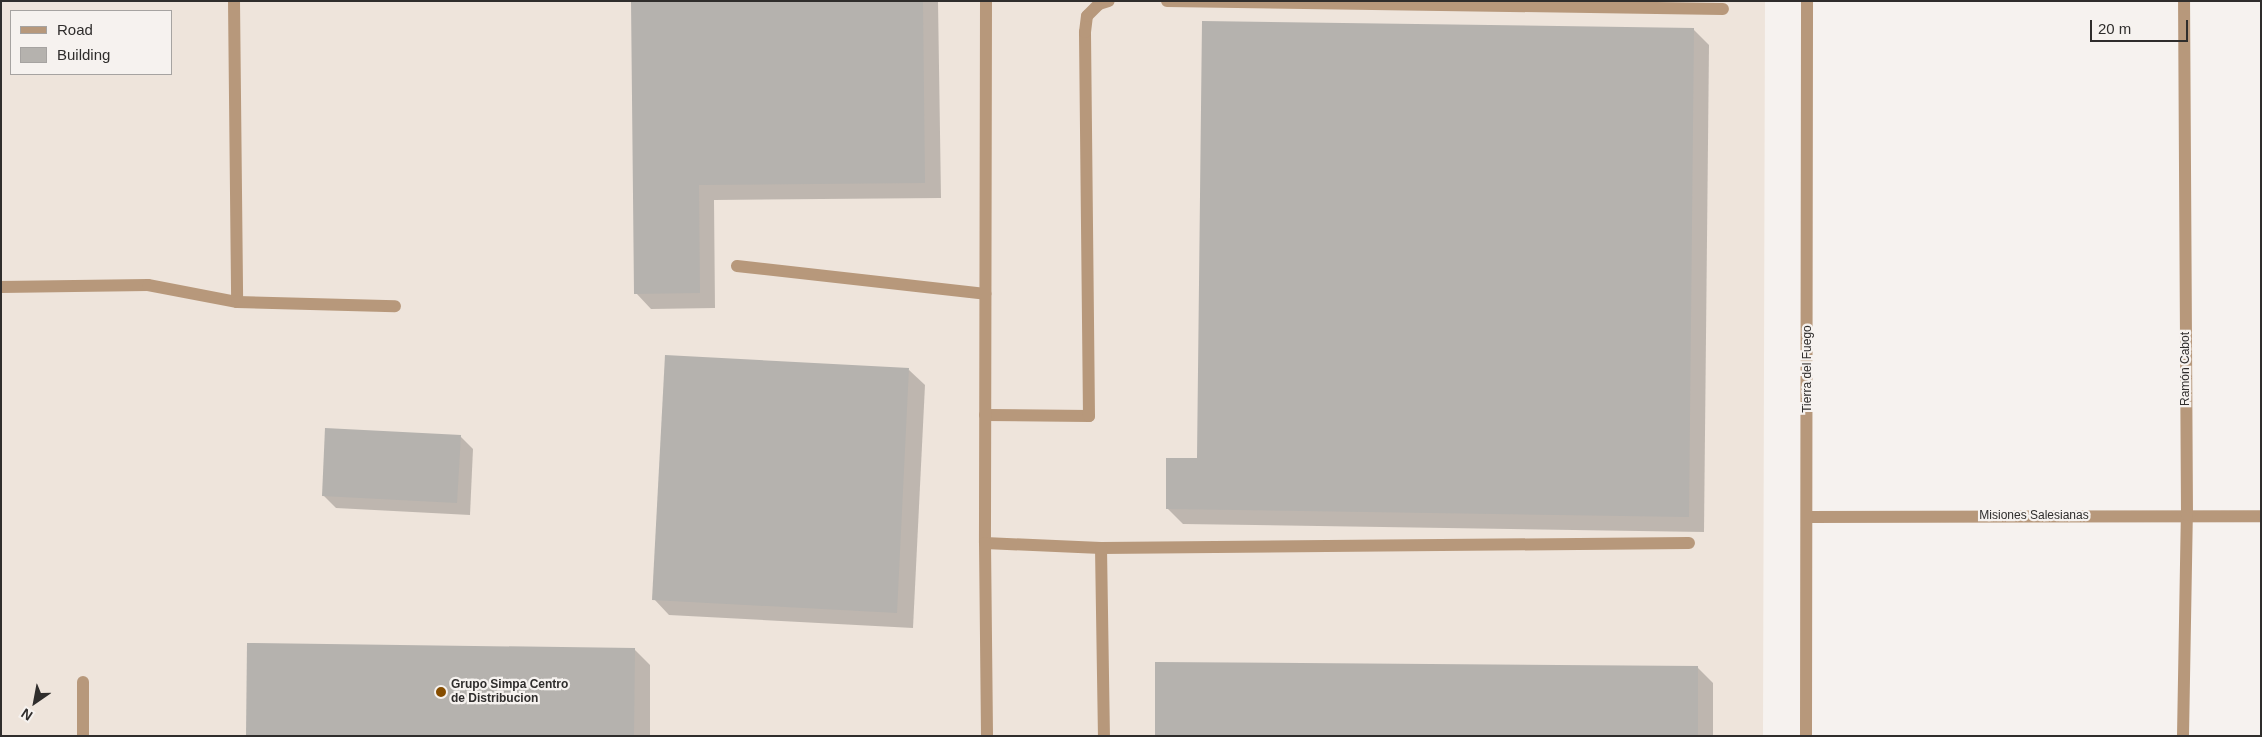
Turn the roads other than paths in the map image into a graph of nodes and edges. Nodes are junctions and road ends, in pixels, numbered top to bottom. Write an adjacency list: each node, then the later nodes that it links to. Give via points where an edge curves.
1 (234, 1): 11 (street)
2 (986, 1): 10 (street)
3 (1109, 1): 13 (street, via 1099,4 1087,16 1085,32 1089,416)
4 (1167, 1): 7 (street)
5 (1807, 1): 16 (street, Tierra del Fuego)
6 (2184, 1): 14 (street, Ramón Cabot)
7 (1723, 9)
8 (737, 266): 10 (street)
9 (1, 286): 11 (street, via 148,285)
10 (985, 294): 13 (street)
11 (237, 302): 12 (street)
12 (395, 306)
13 (985, 416): 17 (street)
14 (2187, 515): 15 (street, Misiones Salesianas); 16 (street, Misiones Salesianas); 25 (street, Ramón Cabot)
15 (2261, 516)
16 (1808, 517): 24 (street, Tierra del Fuego)
17 (985, 543): 19 (street); 22 (street)
18 (1689, 543): 19 (street)
19 (1101, 548): 23 (street)
20 (83, 682): 21 (street)
21 (83, 736)
22 (987, 736)
23 (1104, 736)
24 (1806, 736)
25 (2183, 736)

